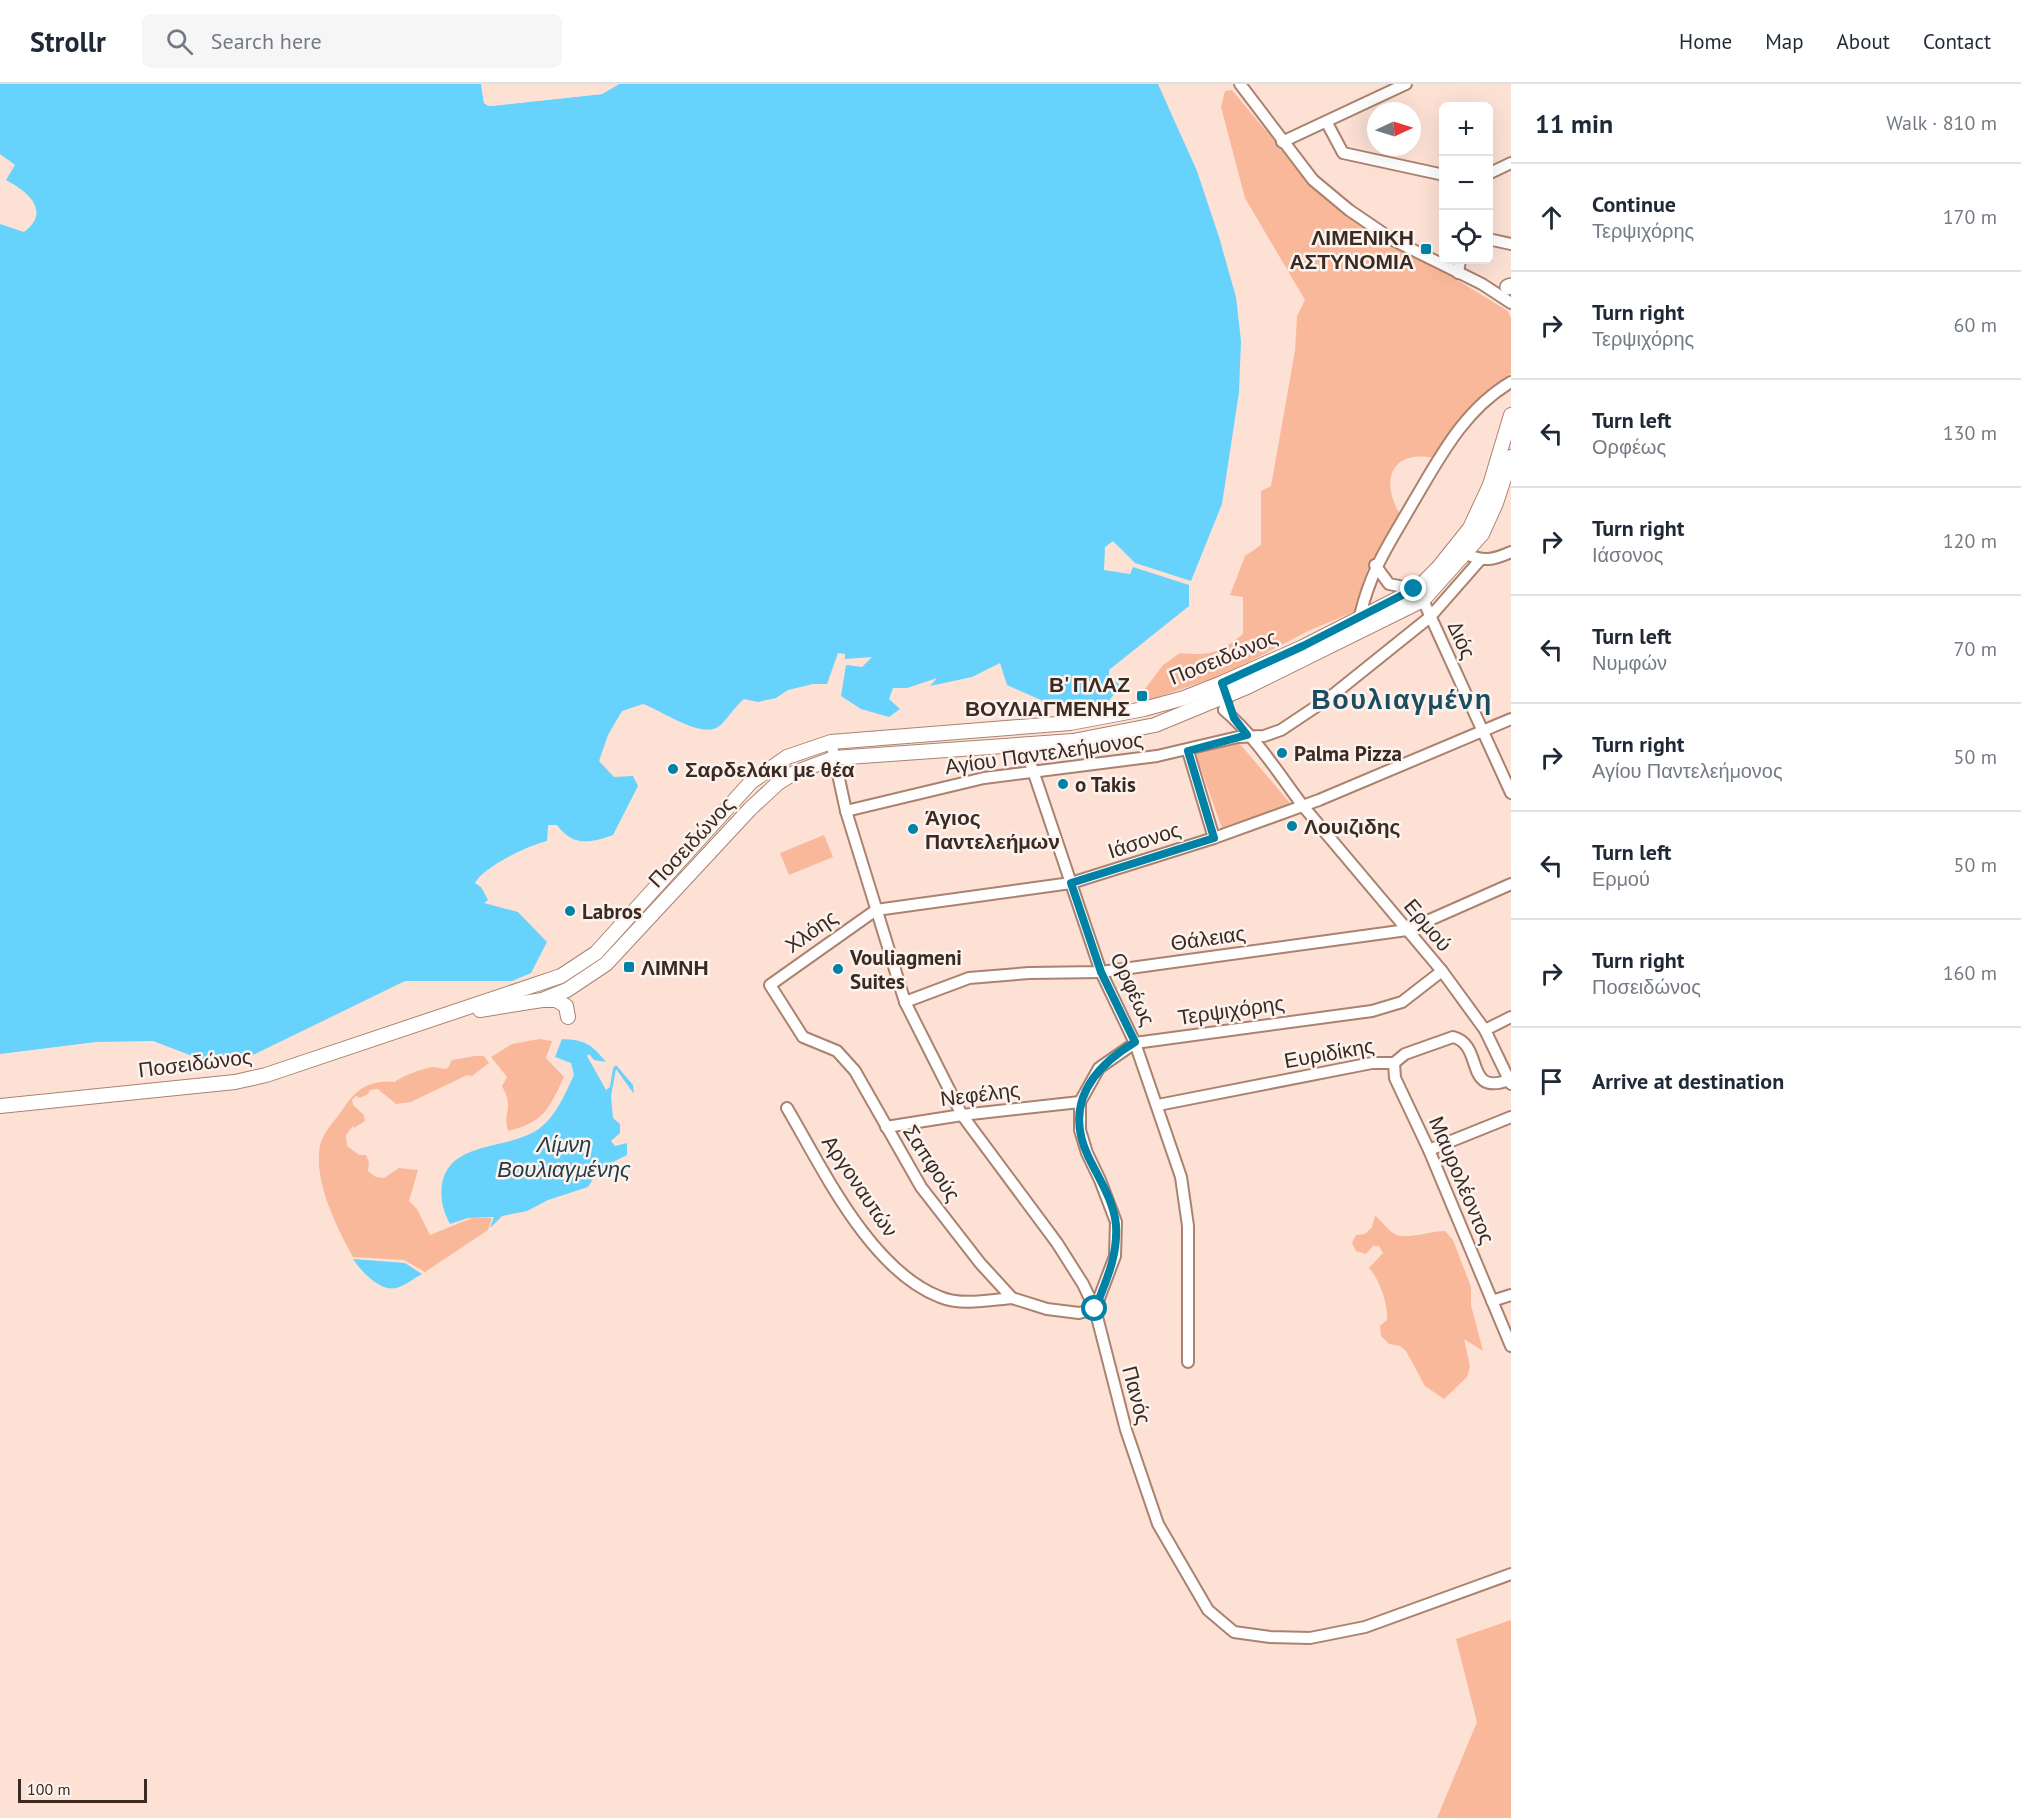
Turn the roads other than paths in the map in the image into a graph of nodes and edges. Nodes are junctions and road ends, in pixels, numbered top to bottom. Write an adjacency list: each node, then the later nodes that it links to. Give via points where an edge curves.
1 (1240, 84): 4 (street)
2 (1406, 84): 3 (street)
3 (1327, 123): 4 (street); 7 (street, via 1343,153)
4 (1282, 142): 11 (street, via 1313,180 1349,210 1393,240)
5 (1511, 163): 6 (street)
6 (1493, 172)
7 (1439, 174)
8 (1493, 241): 9 (street)
9 (1511, 244)
10 (1459, 264): 11 (street)
11 (1458, 273): 12 (street)
12 (1482, 284): 13 (street); 14 (street)
13 (1510, 287)
14 (1511, 303)
15 (1508, 384): 21 (street, via 1454,434)
16 (1511, 415): 22 (main road, Ποσειδώνος, via 1490,485 1470,528)
17 (1511, 458): 19 (main road, Ποσειδώνος, via 1482,534)
18 (1511, 552): 20 (street)
19 (1466, 554): 20 (street); 22 (main road, Ποσειδώνος)
20 (1480, 560): 24 (street, Αγίου Παντελεήμονος)
21 (1375, 565): 22 (street, via 1389,584); 23 (street)
22 (1418, 595): 23 (main road, Ποσειδώνος); 24 (street, Διός); 25 (main road, Ποσειδώνος)
23 (1360, 616): 25 (main road, Ποσειδώνος)
24 (1430, 618): 27 (street, Διός); 28 (street, Αγίου Παντελεήμονος, via 1304,717)
25 (1225, 689): 28 (street, Ερμού, via 1234,718); 29 (main road, Ποσειδώνος, via 1095,720); 30 (main road, Ποσειδώνος, via 1155,725 1098,737)
26 (1511, 719): 27 (street, Ιάσονος)
27 (1482, 731): 34 (street, Διός); 35 (street, Ιάσονος)
28 (1250, 739): 31 (street, Αγίου Παντελεήμονος); 35 (street, Ερμού)
29 (831, 742): 32 (street); 42 (main road, Ποσειδώνος, via 787,757 752,782 603,947)
30 (1024, 744): 32 (main road, Ποσειδώνος); 33 (street, Ορφέως)
31 (1188, 751): 33 (street, Αγίου Παντελεήμονος); 37 (street)
32 (834, 759): 36 (street); 45 (main road, Ποσειδώνος, via 794,773 764,795 614,957)
33 (1033, 771): 36 (street, Αγίου Παντελεήμονος, via 984,778); 38 (street, Ορφέως)
34 (1511, 793)
35 (1301, 803): 37 (street, Ιάσονος); 41 (street, Ερμού)
36 (846, 811): 40 (street)
37 (1214, 838): 38 (street, Ιάσονος)
38 (1071, 883): 40 (street, Ιάσονος); 44 (street, Ορφέως)
39 (1511, 884): 41 (street, Θάλειας)
40 (876, 910): 46 (street, Χλόης); 48 (street, Πανός)
41 (1407, 930): 43 (street, Ερμού); 44 (street, Θάλειας)
42 (576, 968): 45 (main road); 49 (main road, Ποσειδώνος, via 536,986)
43 (1442, 971): 52 (street, Ερμού); 53 (street, Τερψιχόρης, via 1402,1002 1372,1011)
44 (1101, 972): 48 (street, Θάλειας, via 969,978); 53 (street, Ορφέως)
45 (581, 982): 47 (main road, Ποσειδώνος)
46 (770, 986): 62 (street, Σαπφούς, via 803,1037 837,1051 855,1071)
47 (542, 1000): 49 (main road, Ποσειδώνος, via 507,1008); 50 (main road, via 560,1002 566,1006)
48 (905, 1002): 60 (street, Πανός)
49 (457, 1012): 58 (main road, Ποσειδώνος, via 249,1079)
50 (568, 1017)
51 (1511, 1017): 52 (street)
52 (1485, 1030): 55 (street, Ερμού)
53 (1135, 1042): 56 (street, Τερψιχόρης, via 1099,1068); 57 (street, Ορφέως)
54 (1394, 1064): 55 (street, Ευριδίκης, via 1405,1054 1453,1036 1466,1044 1487,1084); 57 (street, Ευριδίκης, via 1372,1063); 63 (street, Μαυρολέοντος, via 1395,1078)
55 (1510, 1082)
56 (1080, 1102): 60 (street, Νεφέλης); 67 (street, via 1080,1130 1086,1153 1116,1222 1115,1256)
57 (1158, 1105): 69 (street, Ορφέως, via 1186,1200)
58 (0, 1106)
59 (788, 1108): 65 (street, Αργοναυτών, via 865,1236 902,1274 940,1298)
60 (962, 1114): 62 (street, Νεφέλης); 67 (street, Πανός, via 1057,1243)
61 (1511, 1117): 63 (street)
62 (885, 1127): 65 (street, Σαπφούς, via 921,1187)
63 (1429, 1150): 66 (street, Μαυρολέοντος)
64 (1511, 1295): 66 (street)
65 (1012, 1298): 67 (street, via 1047,1309 1079,1313)
66 (1492, 1301): 68 (street, Μαυρολέοντος)
67 (1095, 1309): 70 (street, Πανός, via 1126,1430 1158,1524 1208,1610 1234,1632 1310,1638 1365,1627)
68 (1511, 1346)
69 (1188, 1362)
70 (1511, 1574)

